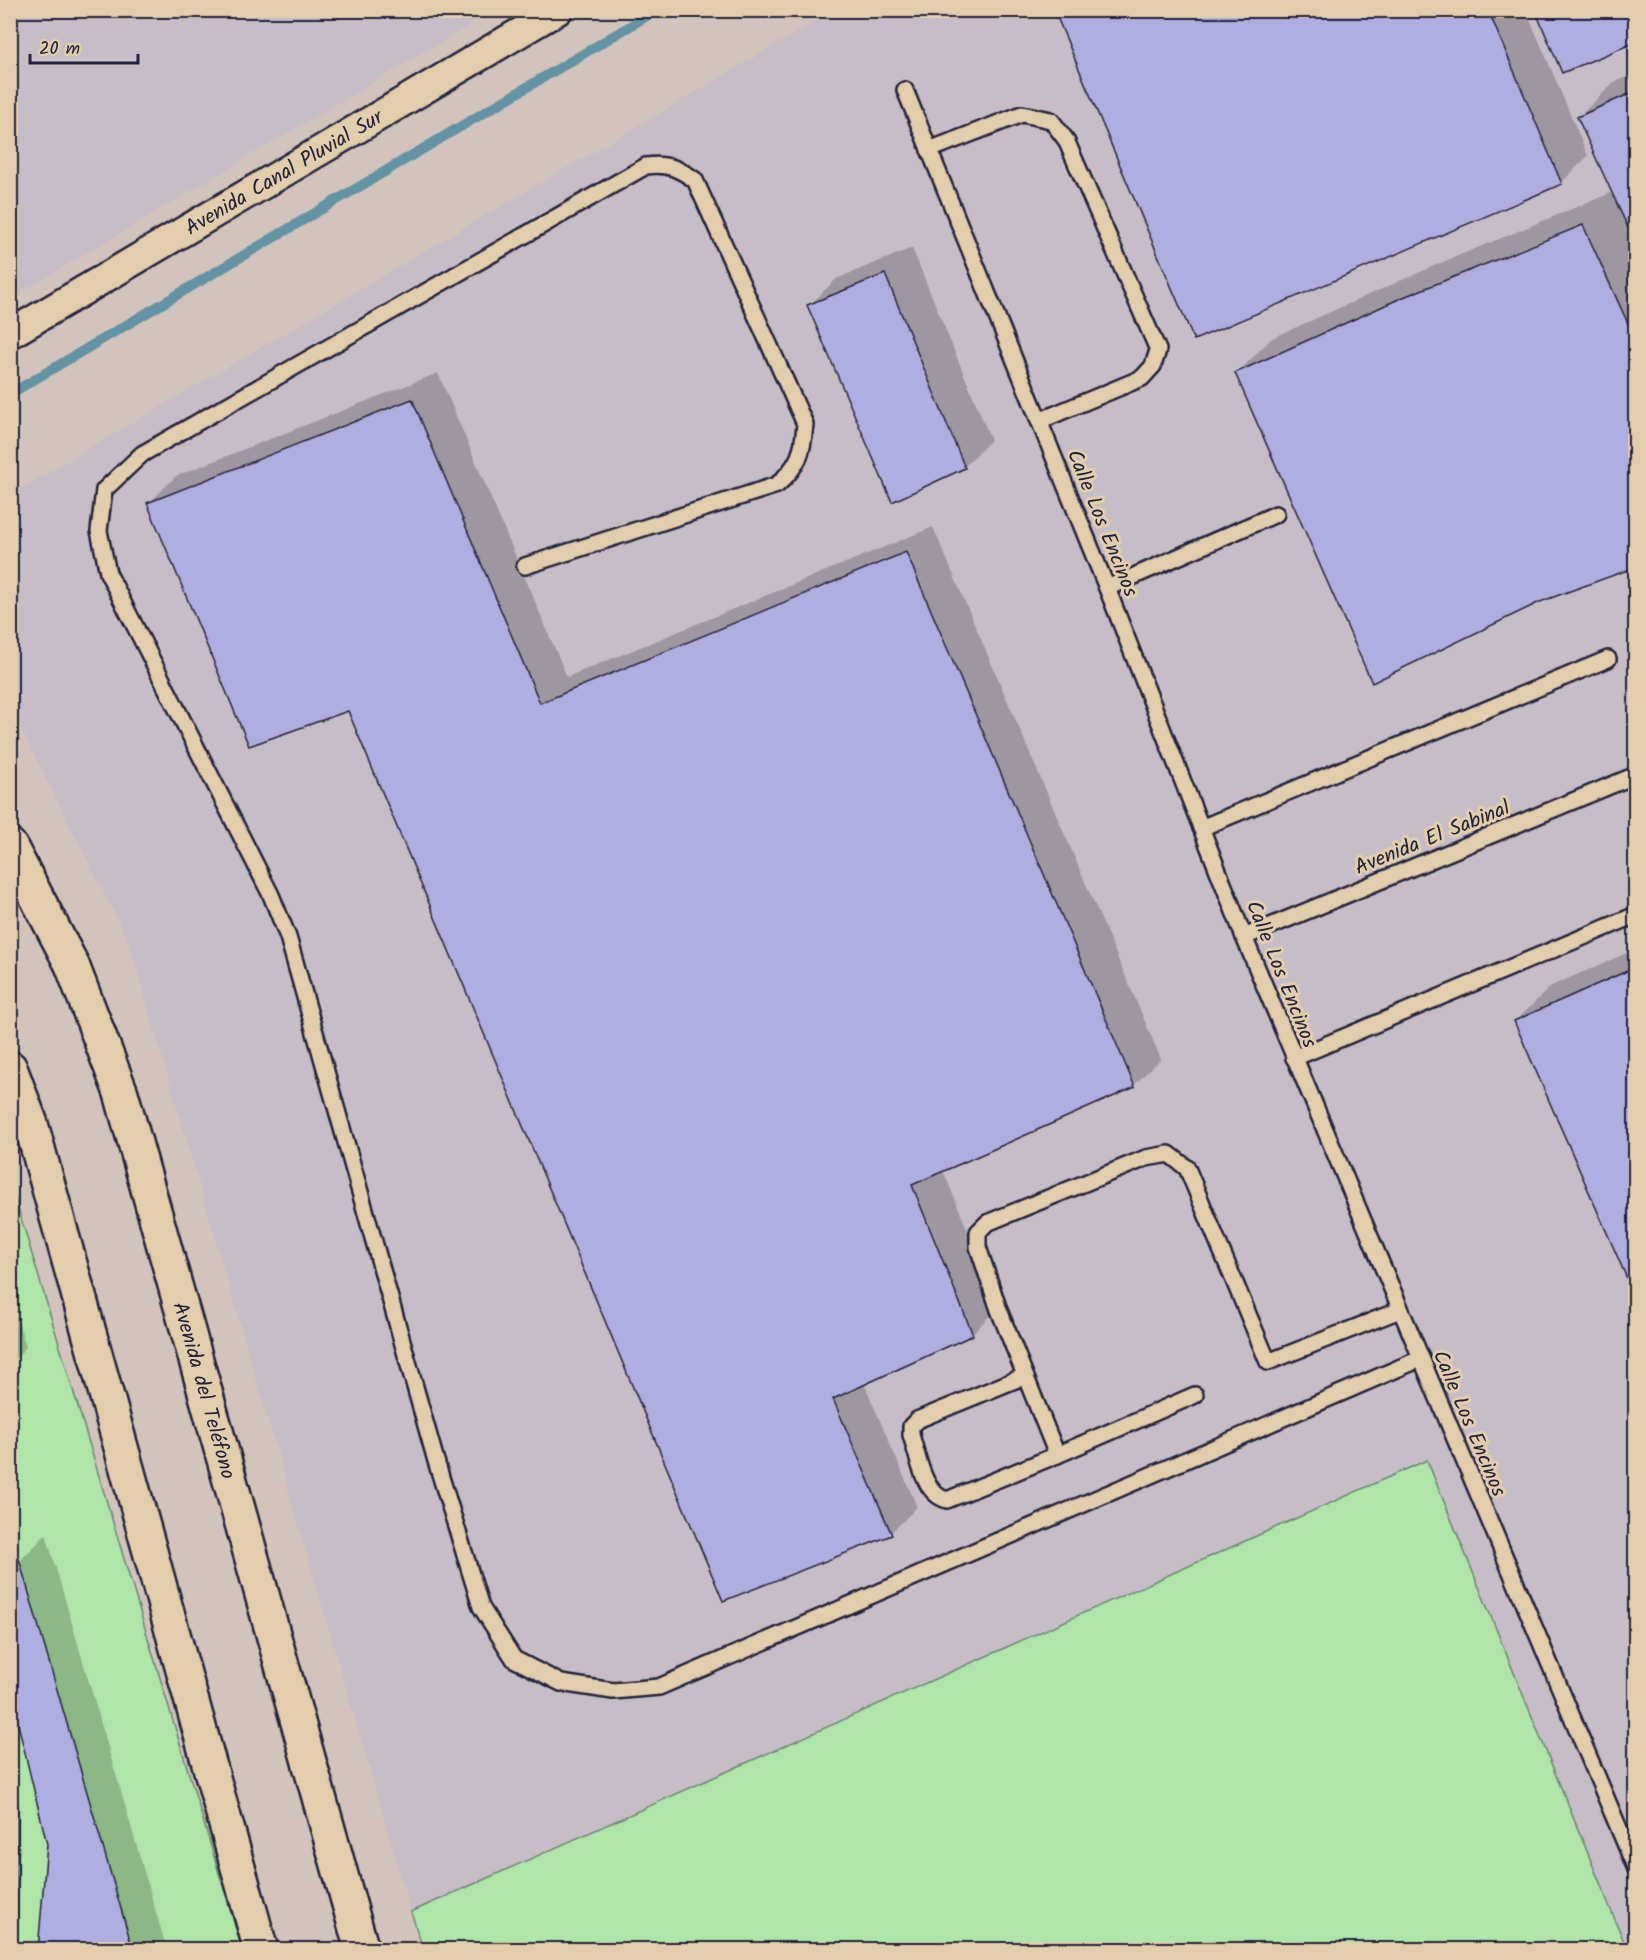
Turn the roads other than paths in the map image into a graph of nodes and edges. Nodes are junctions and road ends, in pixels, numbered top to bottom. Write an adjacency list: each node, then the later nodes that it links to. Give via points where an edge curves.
1 (558, 10): 4 (street, Avenida Canal Pluvial Sur)
2 (904, 90): 3 (lane, Calle Los Encinos)
3 (929, 150): 5 (lane, Calle Los Encinos); 5 (lane, via 1022,114 1051,120 1066,140 1158,350 1153,366 1142,378)
4 (10, 334)
5 (1039, 421): 8 (lane, Calle Los Encinos)
6 (1276, 513): 8 (lane)
7 (525, 566): 18 (lane, via 777,485 794,469 803,447 805,424 695,180 678,168 646,166 142,454 104,490 99,531 108,573 271,895 288,937 478,1596 514,1659 561,1683 613,1691 659,1687)
8 (1107, 588): 11 (lane, Calle Los Encinos)
9 (1608, 660): 11 (lane)
10 (1635, 775): 14 (lane, Avenida El Sabinal)
11 (1201, 828): 14 (lane, Calle Los Encinos)
12 (10, 846): 24 (main road, Avenida del Teléfono, via 72,965 121,1093)
13 (1635, 915): 15 (lane)
14 (1244, 937): 15 (lane, Calle Los Encinos)
15 (1294, 1058): 17 (lane, Calle Los Encinos)
16 (10, 1068): 23 (main road, via 31,1124)
17 (1400, 1310): 18 (lane, Calle Los Encinos); 19 (lane, via 1268,1362 1187,1168 1169,1154 1146,1158 987,1223 978,1232 978,1247)
18 (1420, 1359): 22 (lane, Calle Los Encinos)
19 (1025, 1376): 21 (lane); 21 (lane, via 917,1420 911,1426 910,1435 930,1490 936,1498 947,1500)
20 (1196, 1395): 21 (lane)
21 (1057, 1455)
22 (1635, 1869)
23 (261, 1950)
24 (362, 1950)

